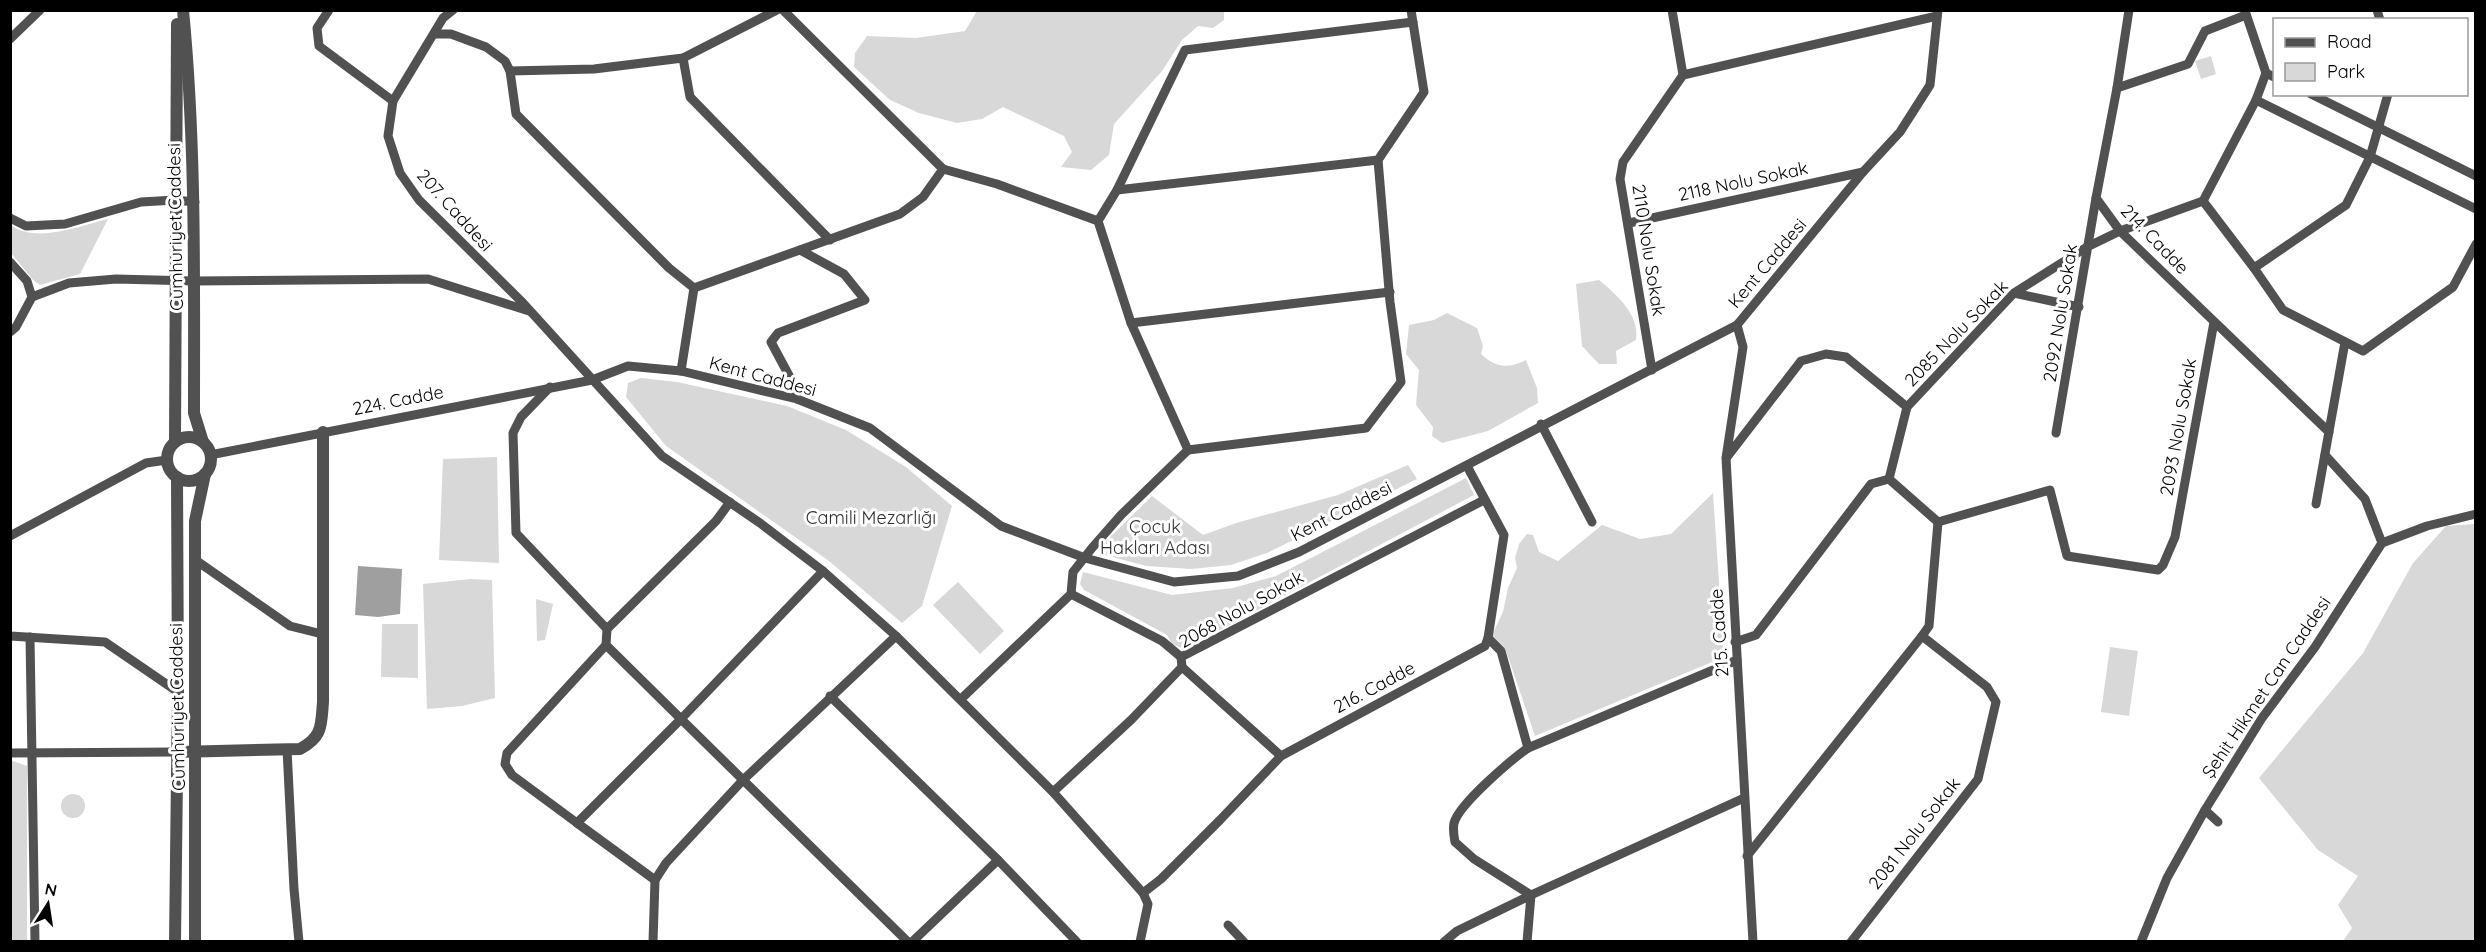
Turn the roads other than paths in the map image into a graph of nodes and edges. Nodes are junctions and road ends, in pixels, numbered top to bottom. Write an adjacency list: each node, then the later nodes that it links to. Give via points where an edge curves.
1 (40, 10): 15 (street)
2 (177, 10): 33 (street, Cumhuriyet Caddesi)
3 (183, 10): 35 (street, Cumhuriyet Caddesi)
4 (329, 10): 24 (street, via 317,28 319,46)
5 (453, 10): 14 (street, 207. Caddesi, via 443,18)
6 (777, 10): 16 (street)
7 (783, 10): 28 (street)
8 (1411, 10): 13 (street)
9 (1672, 10): 18 (street)
10 (2129, 10): 20 (street, 214. Cadde)
11 (1937, 13): 18 (street); 29 (street, Kent Caddesi, via 1930,86 1900,132)
12 (2245, 13): 19 (street); 20 (street, via 2205,30 2188,64)
13 (1413, 22): 27 (street, via 1424,92); 31 (street, via 1185,50)
14 (435, 34): 17 (street, via 451,34 486,47 505,61); 24 (street, 207. Caddesi)
15 (10, 39)
16 (683, 58): 17 (street, via 594,69); 41 (street, via 690,97)
17 (510, 71): 49 (street, via 516,114 669,268)
18 (1683, 75): 39 (street, 2110 Nolu Sokak, via 1623,162 1620,179)
19 (2270, 75): 23 (street)
20 (2117, 88): 32 (street, 214. Cadde)
21 (2315, 96): 25 (street)
22 (2388, 96): 25 (street)
23 (2256, 100): 26 (street); 34 (street)
24 (393, 101): 54 (street, 207. Caddesi, via 388,136 400,173 419,200)
25 (2380, 128): 26 (street); 30 (street)
26 (2370, 157): 36 (street); 46 (street, via 2346,205)
27 (1378, 160): 31 (street); 50 (street)
28 (943, 169): 38 (street); 41 (street, via 923,197 900,214)
29 (1863, 172): 39 (street, 2118 Nolu Sokak); 57 (street, Kent Caddesi)
30 (2475, 176)
31 (1117, 190): 38 (street)
32 (2096, 198): 40 (street, 214. Cadde); 43 (street, 2092 Nolu Sokak)
33 (175, 200): 35 (street); 37 (street, via 141,202 65,224 26,226); 47 (street, Cumhuriyet Caddesi)
34 (2203, 201): 40 (street, 2085 Nolu Sokak); 46 (street)
35 (195, 202): 48 (street, Cumhuriyet Caddesi)
36 (2475, 209)
37 (10, 218)
38 (1098, 220): 56 (street)
39 (1629, 223): 61 (street, 2110 Nolu Sokak)
40 (2120, 231): 43 (street, 2085 Nolu Sokak); 55 (street, 214. Cadde)
41 (830, 240): 44 (street)
42 (2475, 244): 59 (street, via 2453,287 2363,351)
43 (2087, 247): 51 (street, 2085 Nolu Sokak); 53 (street, 2092 Nolu Sokak)
44 (800, 250): 49 (street); 64 (street, via 844,274 865,300 778,333 771,342 793,383)
45 (10, 262): 52 (street, via 27,281)
46 (2254, 268): 59 (street, via 2283,310)
47 (175, 281): 48 (street); 52 (street, via 116,279 69,283); 70 (street, Cumhuriyet Caddesi)
48 (194, 281): 54 (street, via 428,279); 71 (street, Cumhuriyet Caddesi, via 194,412)
49 (694, 288): 60 (street)
50 (1390, 292): 56 (street); 72 (street, via 1401,382 1366,428)
51 (2014, 293): 53 (street); 65 (street, 2085 Nolu Sokak)
52 (32, 297): 58 (street)
53 (2079, 307): 69 (street, 2092 Nolu Sokak)
54 (531, 312): 62 (street, 207. Caddesi)
55 (2214, 322): 68 (street, 214. Cadde); 86 (street, 2093 Nolu Sokak, via 2175,537 2158,570 2067,556 2050,490)
56 (1131, 323): 72 (street)
57 (1737, 325): 61 (street, Kent Caddesi); 75 (street, 215. Cadde, via 1743,347)
58 (10, 332)
59 (2345, 342): 68 (street)
60 (681, 370): 62 (street, Kent Caddesi, via 628,366); 64 (street, Kent Caddesi)
61 (1652, 370): 66 (street, Kent Caddesi)
62 (592, 380): 63 (street, 224. Cadde); 82 (street, 207. Caddesi, via 662,456)
63 (550, 387): 67 (street, 224. Cadde); 93 (street, via 521,417 513,433 516,532)
64 (797, 399): 89 (street, Kent Caddesi, via 870,428 1001,526)
65 (1907, 407): 75 (street, via 1846,357 1817,356 1801,361); 80 (street, 2085 Nolu Sokak)
66 (1541, 424): 77 (street, Kent Caddesi); 85 (street)
67 (323, 432): 73 (street, 224. Cadde); 94 (street)
68 (2329, 432): 74 (street)
69 (2056, 433)
70 (175, 442): 71 (street, via 189,437); 76 (street)
71 (203, 442): 73 (street)
72 (1188, 450): 89 (street, via 1121,515)
73 (210, 455): 78 (street)
74 (2325, 455): 83 (street); 88 (street, via 2365,499)
75 (1726, 458): 100 (street, 215. Cadde)
76 (167, 460): 79 (street); 87 (street, via 146,463)
77 (1467, 466): 81 (street); 89 (street, Kent Caddesi, via 1299,552 1239,576 1174,582)
78 (205, 474): 79 (street, via 188,481); 90 (street, Cumhuriyet Caddesi, via 195,521)
79 (177, 477): 104 (street, Cumhuriyet Caddesi)
80 (1889, 479): 86 (street); 100 (street, via 1871,484 1756,635)
81 (1484, 500): 99 (street, via 1504,535); 103 (street, 2068 Nolu Sokak)
82 (730, 502): 91 (street, 207. Caddesi); 93 (street, via 716,521)
83 (2316, 504)
84 (2475, 514): 88 (street)
85 (1592, 522)
86 (1938, 522): 97 (street, via 1929,626)
87 (10, 536)
88 (2382, 543): 118 (street, Şehit Hikmet Can Caddesi, via 2315,647 2262,718)
89 (1084, 558): 92 (street, via 1073,572)
90 (194, 559): 94 (street, via 290,626); 110 (street, Cumhuriyet Caddesi)
91 (823, 571): 96 (street, 207. Caddesi); 107 (street)
92 (1071, 594): 103 (street, via 1162,640); 106 (street)
93 (607, 629): 101 (street)
94 (322, 634): 109 (street, via 320,731 306,746)
95 (10, 636): 98 (street)
96 (896, 636): 105 (street); 106 (street, 207. Caddesi)
97 (1922, 636): 121 (street); 139 (street, 2081 Nolu Sokak, via 1987,687 1996,702 1978,779)
98 (30, 637): 104 (street, via 105,642); 113 (street)
99 (1488, 638): 108 (street, via 1501,651); 114 (street, 216. Cadde, via 1485,646)
100 (1735, 642): 102 (street, 215. Cadde)
101 (606, 645): 107 (street); 120 (street, via 507,753 505,764 512,774)
102 (1737, 660): 108 (street); 117 (street, 215. Cadde)
103 (1182, 662): 114 (street); 116 (street, 2068 Nolu Sokak, via 1131,720)
104 (178, 692): 111 (street, Cumhuriyet Caddesi)
105 (830, 696): 115 (street); 122 (street)
106 (961, 699): 116 (street, 207. Caddesi)
107 (681, 719): 115 (street); 120 (street)
108 (1528, 748): 125 (street, via 1467,804 1454,823 1455,843)
109 (287, 749): 110 (street); 131 (street)
110 (196, 750): 111 (street); 130 (street, Cumhuriyet Caddesi)
111 (177, 752): 113 (street); 129 (street, Cumhuriyet Caddesi)
112 (10, 753): 113 (street)
113 (32, 754): 128 (street)
114 (1281, 756): 124 (street, 216. Cadde)
115 (743, 780): 123 (street); 133 (street)
116 (1053, 792): 124 (street, 207. Caddesi)
117 (1744, 798): 121 (street, 215. Cadde); 125 (street)
118 (2205, 810): 119 (street); 140 (street, Şehit Hikmet Can Caddesi, via 2167,878)
119 (2218, 822)
120 (577, 823): 123 (street)
121 (1747, 856): 127 (street, 215. Cadde)
122 (998, 860): 133 (street); 134 (street)
123 (655, 880): 132 (street)
124 (1143, 893): 135 (street, via 1148,904)
125 (1530, 895): 137 (street, via 1457,931); 138 (street)
126 (1228, 925): 136 (street)
127 (1751, 941)
128 (35, 942)
129 (175, 942)
130 (195, 942)
131 (299, 942)
132 (653, 942)
133 (910, 942)
134 (1077, 942)
135 (1140, 942)
136 (1245, 942)
137 (1444, 942)
138 (1527, 942)
139 (1851, 942)
140 (2141, 942)

